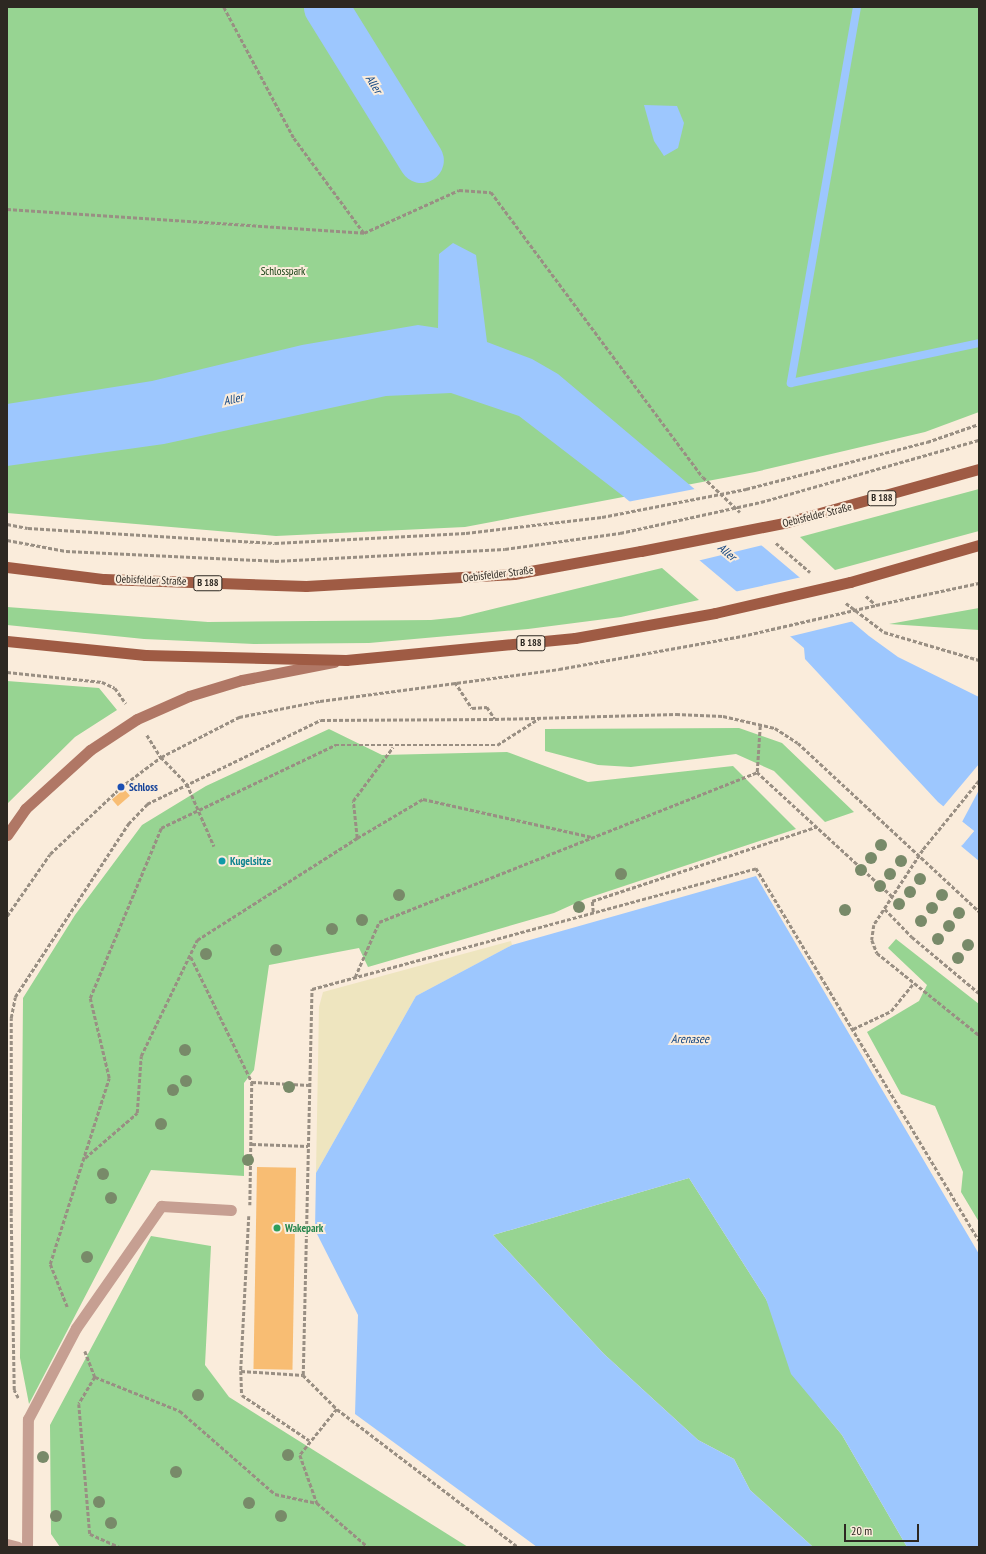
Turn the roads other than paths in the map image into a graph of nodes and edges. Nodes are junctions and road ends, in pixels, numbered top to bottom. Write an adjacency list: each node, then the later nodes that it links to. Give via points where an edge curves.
1 (979, 469): 3 (main road, Oebisfelder Straße / B 188, bridge, via 784,523 514,574 306,586 104,578)
2 (979, 545): 5 (main road, B 188, bridge, via 850,582 715,613 575,638)
3 (7, 567)
4 (7, 641): 5 (main road, B 188, via 145,655)
5 (346, 660): 6 (main road, via 242,680 189,696 137,719 90,750 24,809)
6 (7, 835)
7 (231, 1210): 10 (lane, via 161,1206 76,1328 28,1419)
8 (7, 1544): 9 (lane)
9 (18, 1547)
10 (27, 1547)

